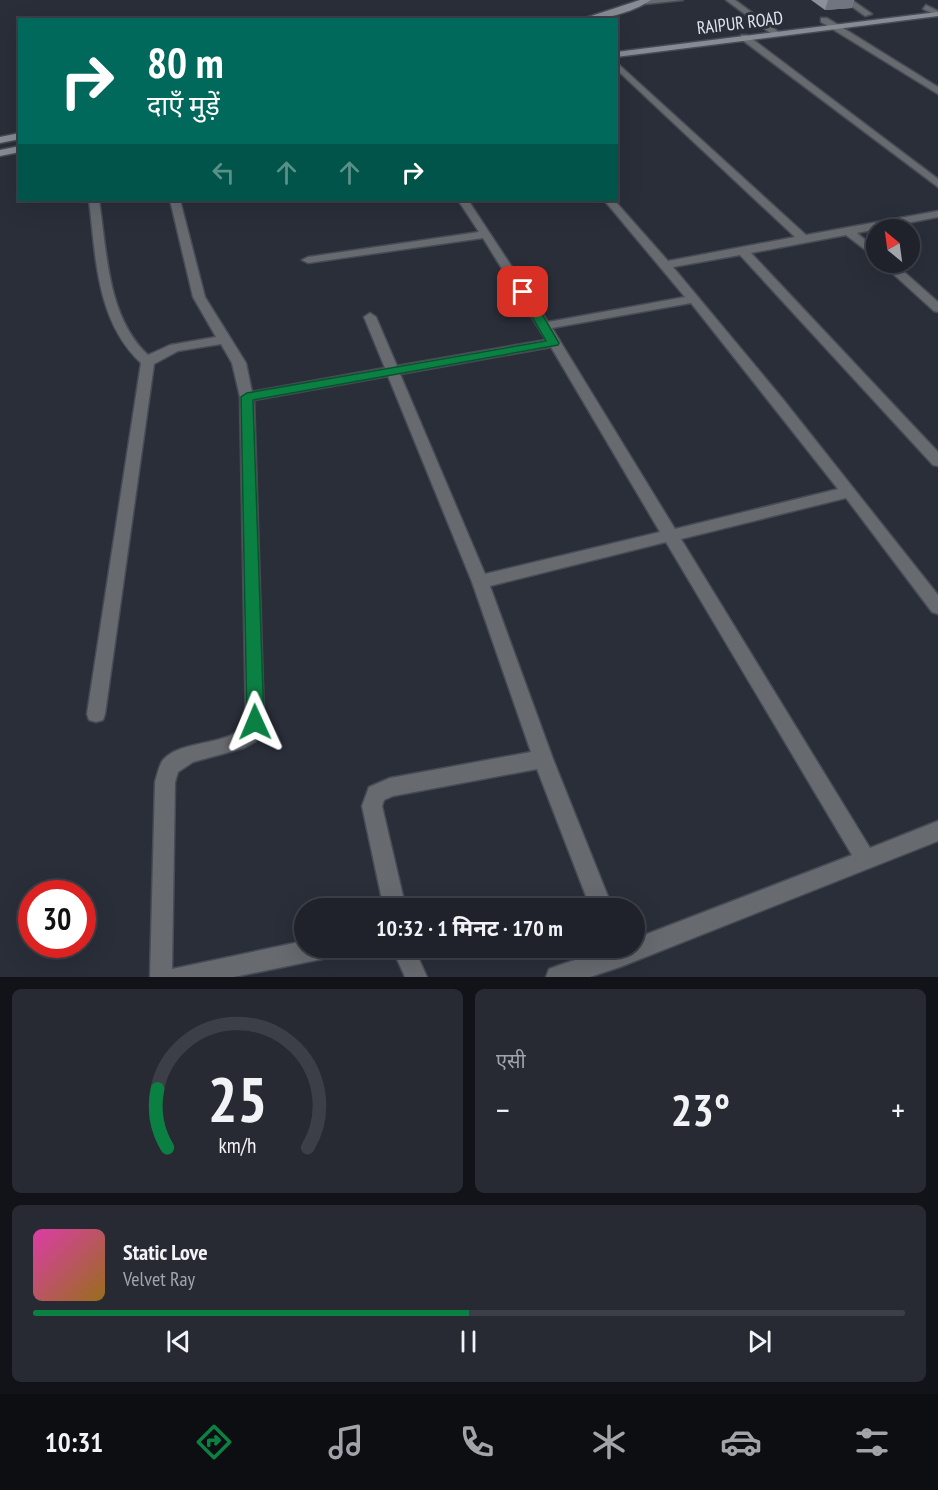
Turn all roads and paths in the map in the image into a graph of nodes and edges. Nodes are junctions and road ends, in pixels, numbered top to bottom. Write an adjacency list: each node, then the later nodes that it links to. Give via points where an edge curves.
1 (679, 0): 4 (street)
2 (730, 0): 11 (street)
3 (847, 0): 7 (street)
4 (647, 1): 9 (main road)
5 (938, 6): 6 (main road, RAIPUR ROAD)
6 (926, 7): 7 (main road, RAIPUR ROAD); 8 (street)
7 (868, 14): 10 (main road, RAIPUR ROAD)
8 (938, 14): 13 (main road, RAIPUR ROAD)
9 (590, 18)
10 (824, 20): 11 (main road, RAIPUR ROAD); 13 (street)
11 (767, 26): 12 (main road, RAIPUR ROAD); 17 (street)
12 (756, 27)
13 (836, 27): 17 (main road, RAIPUR ROAD); 21 (street)
14 (734, 30): 16 (main road, RAIPUR ROAD)
15 (722, 31): 18 (main road, RAIPUR ROAD)
16 (744, 33): 17 (main road, RAIPUR ROAD); 19 (main road, RAIPUR ROAD); 26 (street)
17 (776, 33)
18 (618, 46)
19 (618, 55)
20 (618, 66): 34 (street)
21 (938, 92)
22 (18, 136): 23 (main road)
23 (0, 140)
24 (18, 149): 25 (main road)
25 (0, 153)
26 (938, 184)
27 (94, 201): 46 (street, via 107,288 117,320 130,343)
28 (175, 201): 44 (street, via 200,297)
29 (464, 201): 33 (street)
30 (610, 201): 38 (street)
31 (938, 214): 32 (street)
32 (848, 231): 34 (street); 35 (street)
33 (487, 234): 37 (street); 43 (street)
34 (803, 239): 36 (street)
35 (866, 246)
36 (743, 251): 38 (street); 49 (street)
37 (308, 260)
38 (666, 265): 40 (street)
39 (898, 273): 41 (street)
40 (694, 299): 43 (street); 50 (street)
41 (938, 308)
42 (370, 316): 47 (street)
43 (544, 326): 45 (street)
44 (225, 340): 46 (street, via 176,347); 48 (street, via 239,363)
45 (554, 343): 47 (street); 51 (street)
46 (148, 362): 54 (street)
47 (394, 369): 48 (street); 52 (street)
48 (247, 397): 64 (street, via 255,722 249,735 237,742 189,755 170,766 165,782)
49 (938, 461)
50 (849, 492): 51 (street); 53 (street)
51 (669, 535): 52 (street); 57 (street)
52 (480, 582): 55 (street)
53 (938, 607)
54 (96, 714)
55 (543, 759): 58 (street, via 390,787 376,794 372,806); 59 (street)
56 (938, 831): 57 (street)
57 (865, 858): 60 (street)
58 (393, 898)
59 (598, 898)
60 (645, 942)
61 (294, 954): 65 (street)
62 (407, 958): 66 (street)
63 (604, 958): 67 (street)
64 (161, 977)
65 (179, 977)
66 (416, 977)
67 (557, 977)

